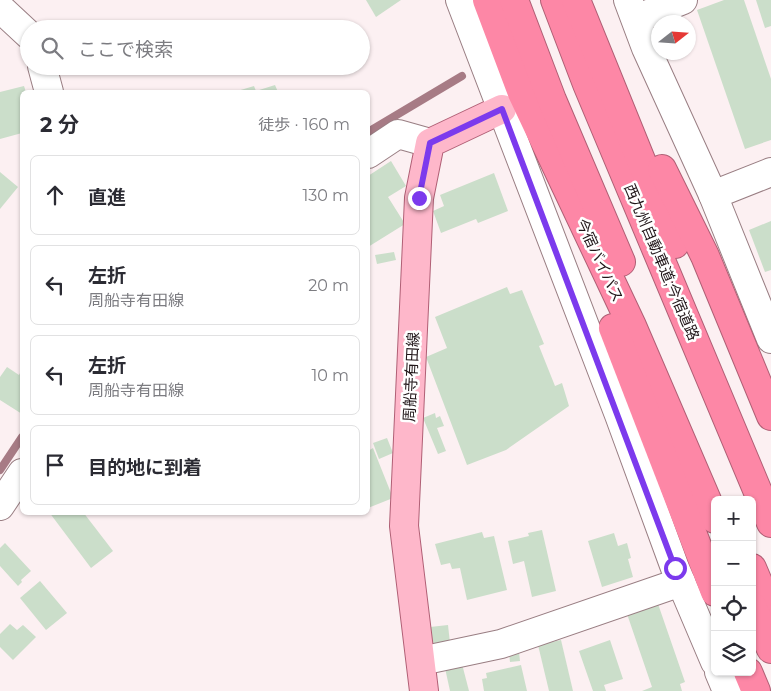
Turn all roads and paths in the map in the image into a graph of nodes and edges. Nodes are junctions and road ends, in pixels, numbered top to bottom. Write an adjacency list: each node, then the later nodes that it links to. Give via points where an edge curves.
1 (460, 0): 12 (street)
2 (487, 0): 12 (highway, 今宿バイパス)
3 (514, 0): 21 (highway, via 552,100)
4 (555, 0): 24 (highway, 西九州自動車道;今宿道路)
5 (576, 0): 18 (highway, via 705,256); 20 (highway)
6 (683, 0): 8 (street)
7 (0, 8): 9 (street)
8 (632, 10): 16 (street)
9 (20, 27)
10 (44, 75): 11 (street)
11 (48, 90)
12 (512, 101): 13 (main road); 23 (highway, 今宿バイパス, via 632,326); 26 (street); 27 (highway, via 622,351)
13 (430, 143): 14 (street, via 398,134); 32 (main road, 周船寺有田線, via 419,198 404,526)
14 (370, 153)
15 (771, 172): 16 (street)
16 (713, 195): 17 (street)
17 (771, 339)
18 (771, 416)
19 (20, 476): 22 (street)
20 (771, 483)
21 (721, 496)
22 (0, 506)
23 (711, 510)
24 (771, 523)
25 (756, 577): 28 (highway)
26 (682, 582): 31 (street); 32 (street, via 501,644)
27 (713, 586)
28 (771, 613)
29 (756, 615): 30 (highway)
30 (771, 650)
31 (711, 652)
32 (420, 661): 35 (main road, 周船寺有田線)
33 (721, 676): 36 (street)
34 (750, 676): 37 (highway)
35 (424, 691)
36 (727, 691)
37 (756, 691)

